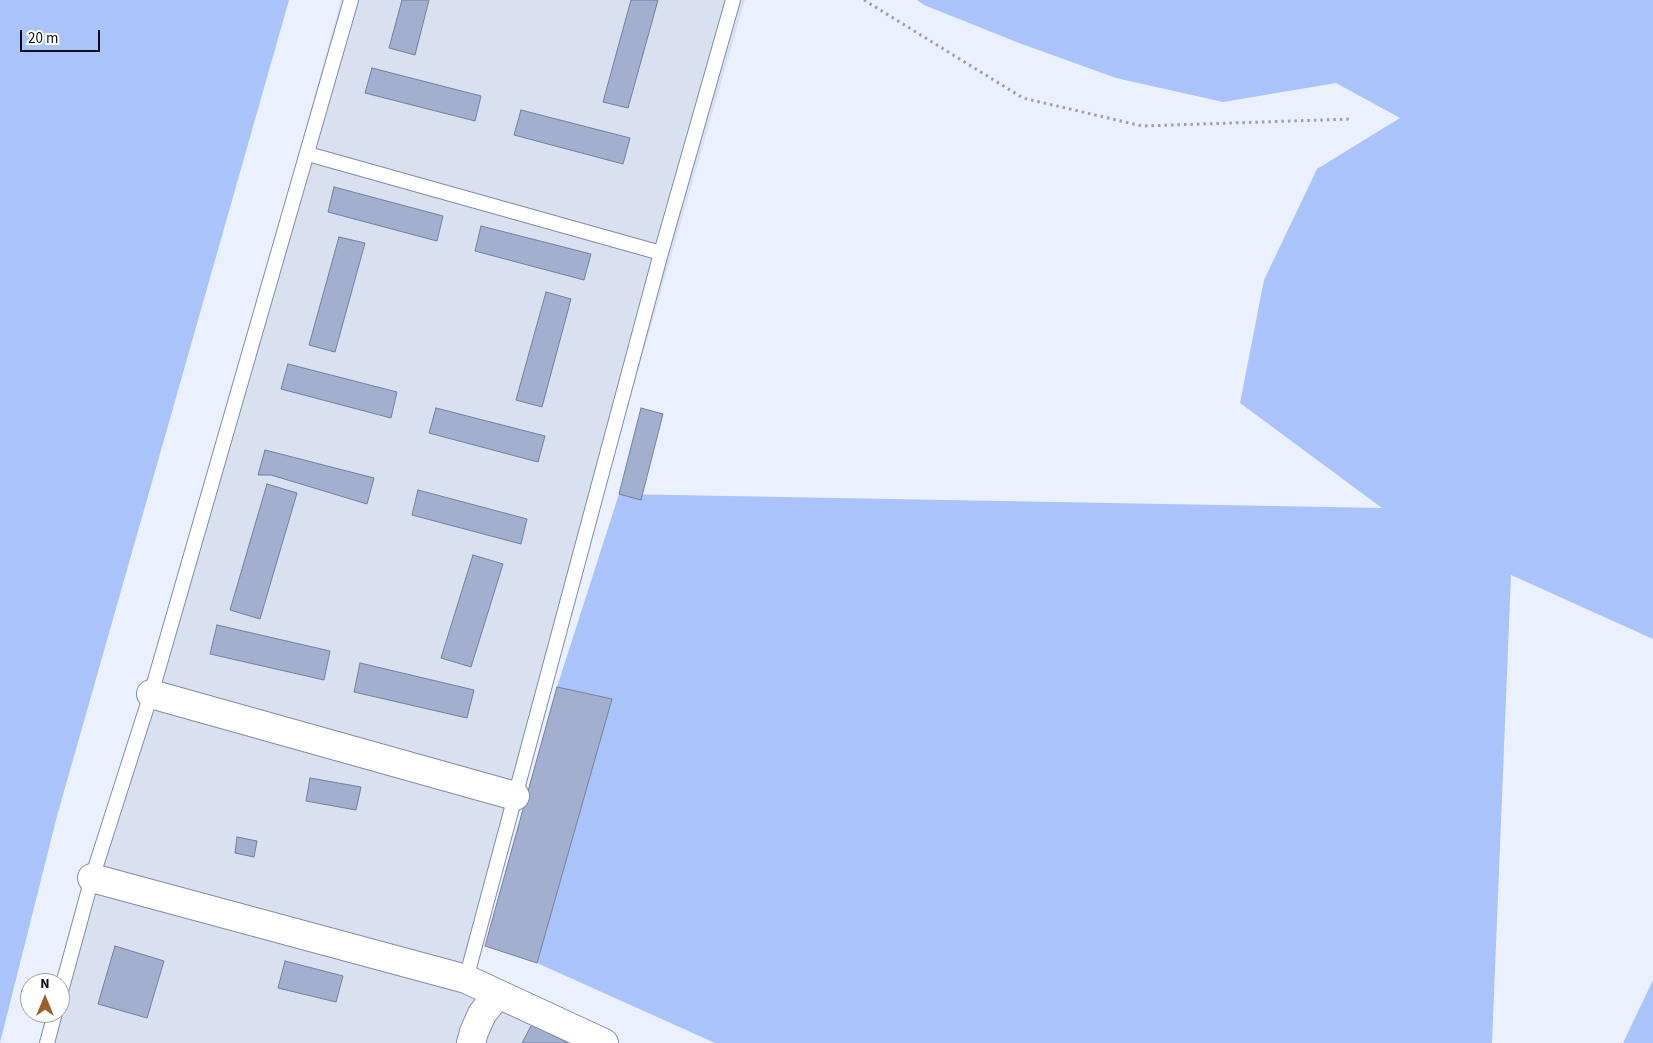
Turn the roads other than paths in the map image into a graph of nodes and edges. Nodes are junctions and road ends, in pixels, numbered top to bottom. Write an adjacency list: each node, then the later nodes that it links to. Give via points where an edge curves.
1 (351, 0): 3 (lane)
2 (733, 0): 4 (lane)
3 (308, 154): 4 (lane); 5 (lane)
4 (662, 254): 6 (lane)
5 (151, 694): 6 (street); 7 (lane)
6 (515, 796): 9 (lane)
7 (92, 878): 8 (lane); 9 (street)
8 (66, 973)
9 (466, 980): 10 (street)
10 (497, 995): 13 (street, via 482,1014); 14 (street)
11 (52, 1023): 12 (lane)
12 (47, 1043)
13 (471, 1043)
14 (604, 1043)

